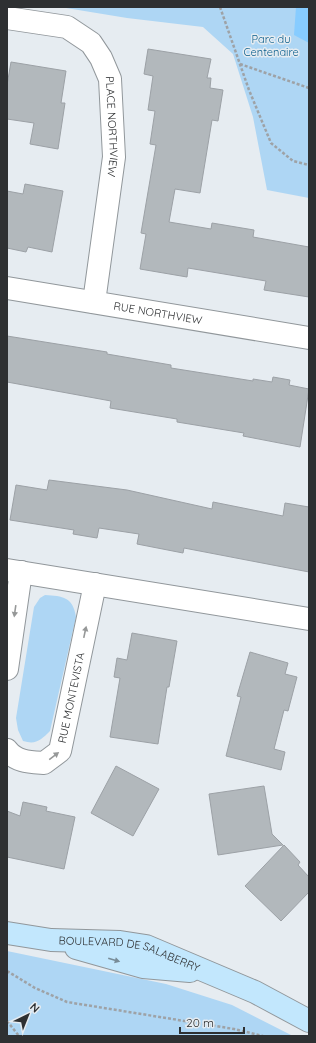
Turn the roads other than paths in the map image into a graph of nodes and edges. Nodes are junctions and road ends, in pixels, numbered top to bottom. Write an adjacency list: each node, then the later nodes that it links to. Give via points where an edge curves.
1 (7, 18): 3 (street, PLACE NORTHVIEW, via 67,27 90,43 101,58 110,79 114,157)
2 (7, 288): 3 (street, RUE NORTHVIEW)
3 (94, 302): 4 (street, RUE NORTHVIEW)
4 (309, 338)
5 (14, 571): 6 (street); 8 (street, one-way to 8)
6 (95, 584): 7 (street); 9 (street, RUE MONTEVISTA, one-way to 6, via 11,756 24,761 44,763 60,751)
7 (309, 619)
8 (7, 669)
9 (7, 750)
10 (7, 933): 11 (street, BOULEVARD DE SALABERRY, via 50,940 127,964 206,973 266,997)
11 (309, 1021)

